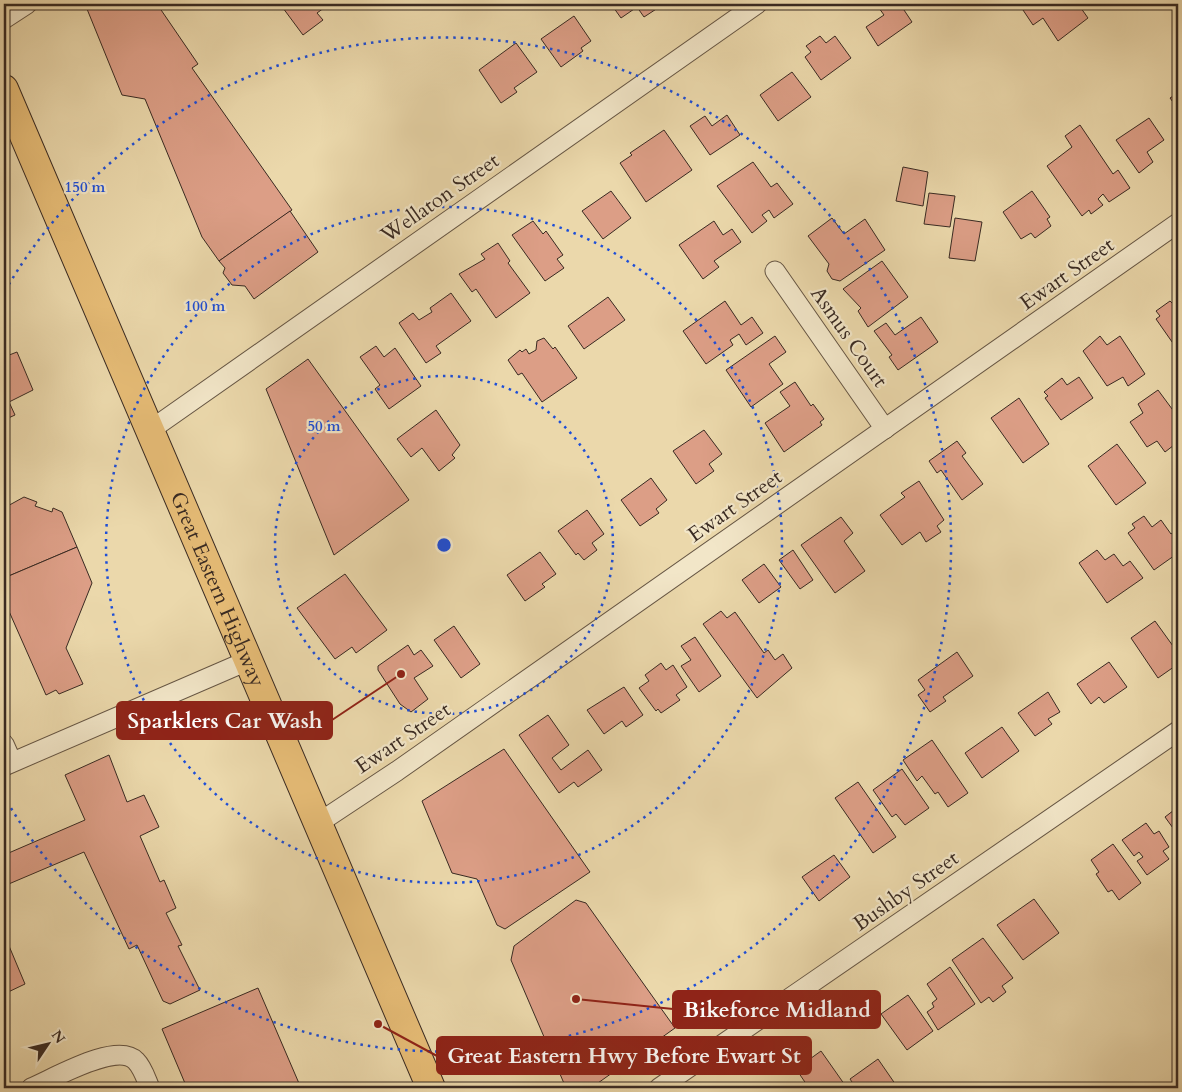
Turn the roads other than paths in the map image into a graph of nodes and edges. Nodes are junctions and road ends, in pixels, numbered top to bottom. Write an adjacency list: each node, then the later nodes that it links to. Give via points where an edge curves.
1 (27, 4): 3 (street)
2 (757, 4): 8 (street, Wellaton Street)
3 (4, 19)
4 (4, 89): 8 (highway, Great Eastern Highway)
5 (1178, 223): 7 (street, Ewart Street)
6 (775, 271): 7 (street, Asmus Court)
7 (885, 429): 13 (street, Ewart Street)
8 (149, 431): 9 (highway, Great Eastern Highway)
9 (247, 661): 12 (street); 13 (highway, Great Eastern Highway)
10 (1178, 731): 17 (street, Bushby Street)
11 (4, 744): 12 (street)
12 (8, 764)
13 (317, 824): 16 (highway, Great Eastern Highway)
14 (32, 1088): 15 (street, via 105,1056 121,1053 135,1060)
15 (150, 1088)
16 (431, 1088)
17 (659, 1088)

